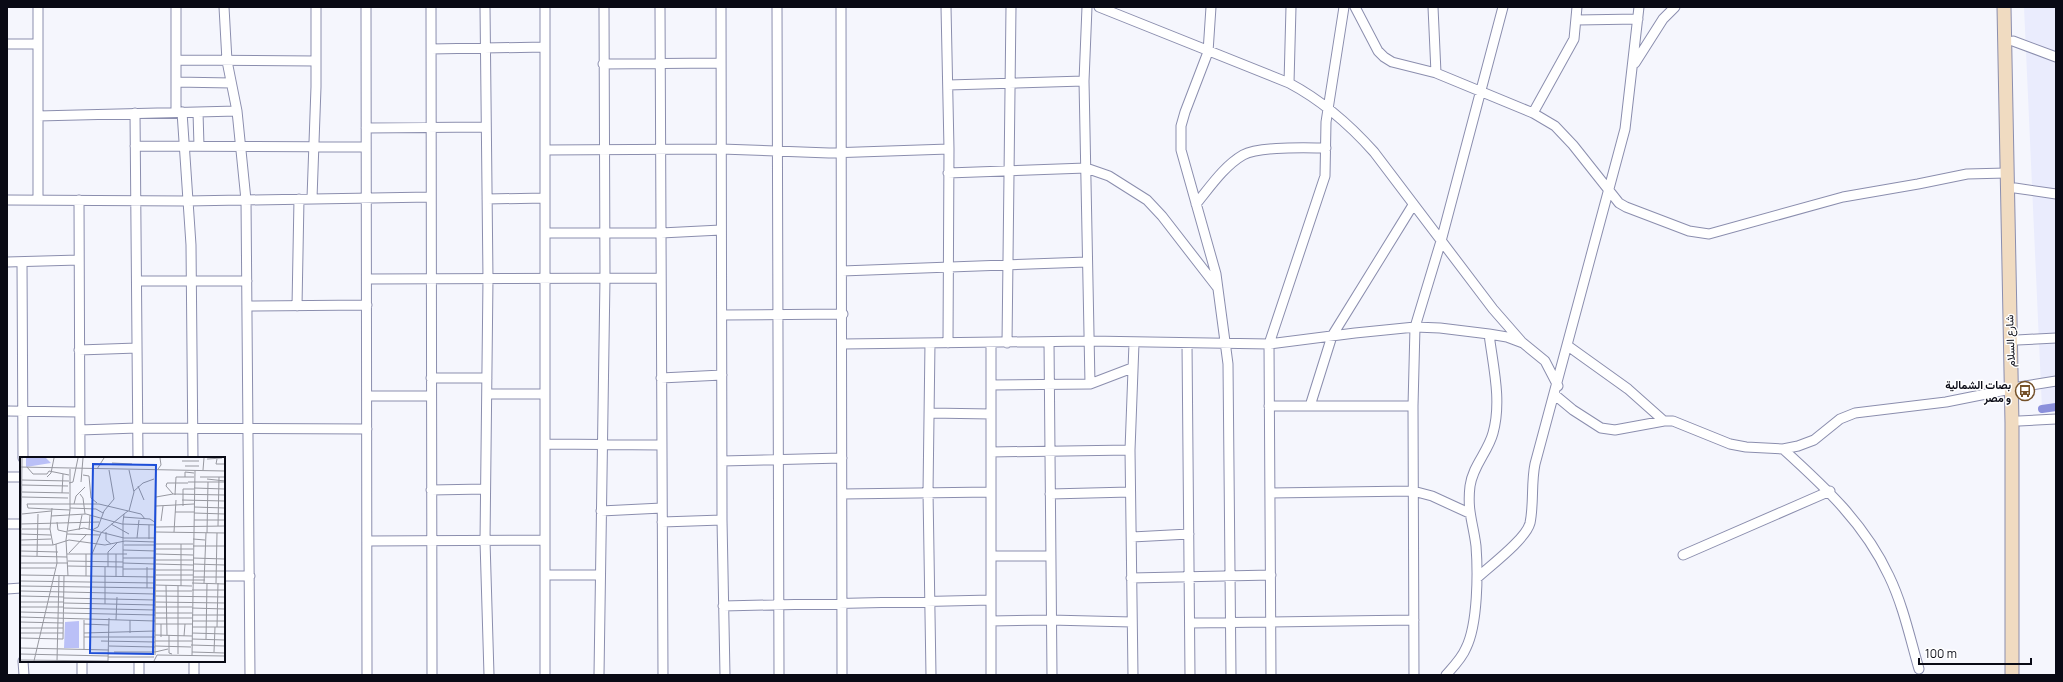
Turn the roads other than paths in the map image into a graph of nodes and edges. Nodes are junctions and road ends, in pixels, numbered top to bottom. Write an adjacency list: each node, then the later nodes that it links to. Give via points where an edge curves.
1 (38, 7): 33 (street)
2 (176, 7): 39 (street)
3 (224, 7): 40 (street)
4 (316, 7): 41 (street)
5 (366, 7): 63 (street)
6 (431, 7): 36 (street)
7 (485, 7): 34 (street)
8 (545, 7): 35 (street)
9 (604, 7): 43 (street)
10 (660, 7): 44 (street)
11 (720, 7): 42 (street)
12 (777, 7): 74 (street)
13 (841, 7): 77 (street)
14 (946, 7): 52 (street)
15 (1011, 7): 50 (street)
16 (1087, 7): 47 (street)
17 (1099, 7): 37 (street)
18 (1211, 7): 37 (street)
19 (1291, 7): 51 (street)
20 (1344, 7): 54 (street)
21 (1354, 7): 46 (street, via 1378,51 1384,57 1392,62)
22 (1433, 7): 46 (street)
23 (1503, 7): 53 (street)
24 (1577, 7): 30 (street)
25 (1639, 7): 29 (street)
26 (1675, 7): 45 (street, via 1663,19)
27 (2004, 7): 81 (main road, شارع السلام)
28 (2012, 7): 31 (main road, شارع السلام)
29 (1638, 19): 30 (street); 45 (street)
30 (1577, 20): 59 (street, via 1574,39)
31 (2013, 41): 38 (street); 82 (main road, شارع السلام)
32 (7, 44): 33 (street)
33 (38, 44): 60 (street)
34 (485, 47): 35 (street); 36 (street); 62 (street)
35 (544, 47): 72 (street)
36 (431, 49): 61 (street)
37 (1208, 52): 51 (street); 97 (street, via 1181,126 1181,150)
38 (2056, 57)
39 (176, 60): 40 (street); 48 (street)
40 (227, 61): 41 (street); 49 (street)
41 (315, 61): 68 (street)
42 (720, 63): 44 (street); 71 (street)
43 (603, 64): 44 (street); 73 (street)
44 (660, 65): 76 (street)
45 (1634, 65): 83 (street, via 1625,129)
46 (1436, 73): 53 (street)
47 (1084, 80): 50 (street); 78 (street)
48 (176, 82): 49 (street); 56 (street)
49 (231, 83): 55 (street)
50 (1010, 83): 52 (street); 79 (street)
51 (1289, 83): 54 (street, via 1318,99)
52 (948, 85): 75 (street)
53 (1480, 92): 59 (street); 103 (street)
54 (1328, 108): 70 (street); 98 (street, via 1374,152)
55 (237, 111): 57 (street); 67 (street)
56 (179, 112): 57 (street); 58 (street); 65 (street)
57 (198, 112): 66 (street)
58 (135, 113): 60 (street); 64 (street)
59 (1533, 113): 83 (street, via 1563,134)
60 (38, 116): 92 (street)
61 (431, 126): 62 (street); 63 (street); 85 (street)
62 (486, 127): 90 (street)
63 (366, 128): 69 (street)
64 (135, 146): 65 (street); 94 (street)
65 (184, 146): 66 (street); 96 (street)
66 (199, 146): 67 (street)
67 (241, 147): 68 (street); 95 (street)
68 (313, 147): 69 (street); 86 (street)
69 (366, 147): 87 (street)
70 (1326, 148): 97 (street, via 1266,150 1244,154 1232,163); 143 (street, via 1322,190)
71 (721, 149): 74 (street); 76 (street); 99 (street)
72 (545, 150): 73 (street); 88 (street)
73 (604, 150): 76 (street); 101 (street)
74 (779, 150): 77 (street); 126 (street)
75 (949, 150): 77 (street); 80 (street)
76 (661, 151): 102 (street)
77 (842, 152): 110 (street)
78 (1086, 168): 79 (street); 107 (street); 120 (street, via 1109,176 1146,200 1162,216)
79 (1009, 171): 80 (street); 108 (street)
80 (948, 173): 109 (street)
81 (2006, 173): 83 (street, via 1967,174 1843,197 1709,234 1689,231 1626,207); 156 (main road, شارع السلام)
82 (2015, 188): 84 (street); 131 (main road, شارع السلام)
83 (1609, 192): 144 (street)
84 (2056, 194)
85 (430, 197): 87 (street); 114 (street)
86 (312, 198): 87 (street); 89 (street)
87 (366, 198): 111 (street)
88 (545, 198): 90 (street); 100 (street)
89 (299, 199): 95 (street); 123 (street)
90 (487, 199): 115 (street)
91 (7, 200): 92 (street)
92 (38, 200): 93 (street)
93 (79, 200): 94 (street); 104 (street)
94 (136, 200): 96 (street); 117 (street)
95 (246, 200): 96 (street); 118 (street)
96 (186, 201): 119 (street, via 190,228)
97 (1196, 204): 120 (street)
98 (1413, 205): 103 (street); 129 (street)
99 (721, 230): 102 (street); 125 (street)
100 (545, 233): 101 (street); 116 (street)
101 (604, 233): 102 (street); 112 (street)
102 (661, 233): 113 (street)
103 (1441, 241): 127 (street); 139 (street, via 1493,309)
104 (79, 260): 106 (street); 146 (street)
105 (7, 262): 106 (street)
106 (22, 262): 166 (street)
107 (1087, 262): 108 (street); 132 (street)
108 (1008, 264): 109 (street); 137 (street)
109 (948, 266): 110 (street); 135 (street)
110 (842, 271): 124 (street)
111 (367, 278): 114 (street); 121 (street)
112 (605, 278): 113 (street); 116 (street); 179 (street)
113 (660, 278): 151 (street)
114 (432, 279): 115 (street); 149 (street)
115 (488, 279): 116 (street); 150 (street)
116 (545, 279): 159 (street)
117 (137, 281): 119 (street); 145 (street)
118 (247, 281): 119 (street); 122 (street)
119 (191, 282): 174 (street)
120 (1218, 288): 142 (street)
121 (366, 305): 123 (street); 160 (street)
122 (247, 306): 123 (street); 176 (street)
123 (297, 306)
124 (842, 314): 126 (street); 140 (street)
125 (722, 315): 126 (street); 148 (street)
126 (778, 315): 190 (street)
127 (1415, 327): 128 (street); 129 (street); 164 (street)
128 (1489, 334): 139 (street); 206 (street, via 1497,390 1497,416 1489,445 1472,476)
129 (1332, 336): 143 (street); 163 (street)
130 (2056, 338): 131 (street)
131 (2017, 340): 156 (main road, شارع السلام)
132 (1090, 341): 133 (street); 138 (street); 153 (street)
133 (1049, 342): 137 (street); 155 (street)
134 (930, 343): 135 (street); 140 (street); 168 (street)
135 (948, 343): 136 (street)
136 (991, 343): 137 (street); 154 (street)
137 (1007, 343)
138 (1134, 343): 141 (street); 147 (street)
139 (1523, 343): 157 (street, via 1545,361)
140 (843, 344): 189 (street)
141 (1187, 344): 142 (street); 211 (street)
142 (1226, 344): 143 (street); 225 (street)
143 (1269, 344): 162 (street)
144 (1568, 346): 157 (street); 171 (street, via 1628,389)
145 (137, 348): 146 (street); 173 (street)
146 (79, 350): 167 (street)
147 (1132, 368): 153 (street); 182 (street)
148 (722, 375): 151 (street); 191 (street)
149 (431, 378): 150 (street); 161 (street)
150 (487, 378): 158 (street)
151 (661, 378): 180 (street)
152 (2056, 381): 156 (street)
153 (1090, 384): 155 (street)
154 (991, 385): 155 (street); 169 (street)
155 (1049, 385): 184 (street)
156 (2015, 388): 172 (main road, شارع السلام); 181 (street, via 1946,402 1855,414 1840,419 1814,440); 271 (main road, شارع السلام)
157 (1556, 391): 171 (street, via 1573,410 1601,428 1623,429); 228 (street, via 1533,476 1531,515 1527,530)
158 (487, 394): 159 (street); 194 (street)
159 (545, 394): 178 (street)
160 (367, 396): 161 (street); 175 (street)
161 (431, 396): 195 (street)
162 (1269, 406): 163 (street); 201 (street)
163 (1310, 406): 164 (street)
164 (1413, 406): 200 (street)
165 (7, 411): 166 (street)
166 (23, 411): 167 (street); 185 (street)
167 (79, 412): 177 (street)
168 (930, 413): 169 (street); 197 (street)
169 (991, 414): 183 (street)
170 (2056, 419): 172 (street)
171 (1664, 421): 181 (street, via 1682,424 1730,444)
172 (2020, 421): 272 (main road, شارع السلام)
173 (137, 428): 174 (street); 177 (street); 187 (street)
174 (192, 428): 176 (street); 188 (street)
175 (367, 428): 176 (street); 214 (street)
176 (249, 429): 224 (street)
177 (80, 430): 186 (street)
178 (546, 444): 179 (street); 213 (street)
179 (602, 444): 180 (street); 205 (street)
180 (661, 445): 204 (street)
181 (1783, 449): 196 (street)
182 (1130, 450): 184 (street); 199 (street)
183 (991, 452): 184 (street); 198 (street)
184 (1049, 452): 203 (street)
185 (23, 457)
186 (80, 457)
187 (138, 457)
188 (192, 457)
189 (842, 458): 190 (street); 202 (street)
190 (778, 460): 191 (street); 235 (street)
191 (722, 461): 207 (street)
192 (7, 477): 193 (street)
193 (20, 477)
194 (485, 489): 195 (street); 216 (street)
195 (431, 490): 215 (street)
196 (1830, 491): 217 (street); 247 (street, via 1858,524 1890,576)
197 (928, 492): 198 (street); 202 (street); 232 (street)
198 (991, 492): 218 (street)
199 (1130, 492): 203 (street); 212 (street)
200 (1413, 492): 201 (street); 206 (street, via 1432,496); 238 (street)
201 (1270, 493): 222 (street)
202 (842, 494): 233 (street)
203 (1050, 494): 219 (street)
204 (662, 508): 205 (street); 208 (street)
205 (601, 511): 221 (street)
206 (1469, 513): 228 (street, via 1476,544)
207 (722, 520): 208 (street); 234 (street)
208 (662, 522): 258 (street)
209 (7, 524): 210 (street)
210 (20, 524)
211 (1189, 534): 212 (street); 227 (street)
212 (1132, 537): 226 (street)
213 (544, 540): 216 (street); 220 (street)
214 (368, 541): 215 (street); 253 (street)
215 (432, 541): 216 (street); 254 (street)
216 (485, 541): 255 (street)
217 (1683, 555)
218 (991, 556): 219 (street); 231 (street)
219 (1051, 556): 237 (street)
220 (545, 575): 221 (street); 256 (street)
221 (600, 575): 257 (street)
222 (1271, 575): 225 (street); 242 (street)
223 (225, 576): 224 (street)
224 (250, 576): 252 (street)
225 (1231, 576): 227 (street); 241 (street)
226 (1131, 578): 227 (street); 239 (street)
227 (1190, 578): 240 (street)
228 (1477, 578): 270 (street, via 1470,639 1460,658)
229 (20, 588): 230 (street)
230 (7, 589)
231 (991, 600): 232 (street); 236 (street)
232 (930, 603): 233 (street); 262 (street)
233 (841, 604): 235 (street); 261 (street)
234 (723, 606): 235 (street); 259 (street)
235 (778, 606): 260 (street)
236 (991, 620): 237 (street); 263 (street)
237 (1050, 620): 239 (street); 264 (street)
238 (1414, 620): 242 (street); 269 (street)
239 (1132, 622): 265 (street)
240 (1190, 623): 241 (street); 266 (street)
241 (1231, 623): 242 (street); 267 (street)
242 (1272, 623): 268 (street)
243 (24, 662): 248 (street)
244 (82, 662): 249 (street)
245 (139, 662): 250 (street)
246 (194, 662): 251 (street)
247 (1919, 669)
248 (24, 675)
249 (82, 675)
250 (139, 675)
251 (194, 675)
252 (250, 675)
253 (367, 675)
254 (432, 675)
255 (489, 675)
256 (545, 675)
257 (599, 675)
258 (662, 675)
259 (725, 675)
260 (779, 675)
261 (842, 675)
262 (931, 675)
263 (991, 675)
264 (1052, 675)
265 (1133, 675)
266 (1190, 675)
267 (1231, 675)
268 (1271, 675)
269 (1414, 675)
270 (1446, 675)
271 (2012, 675)
272 (2020, 675)

